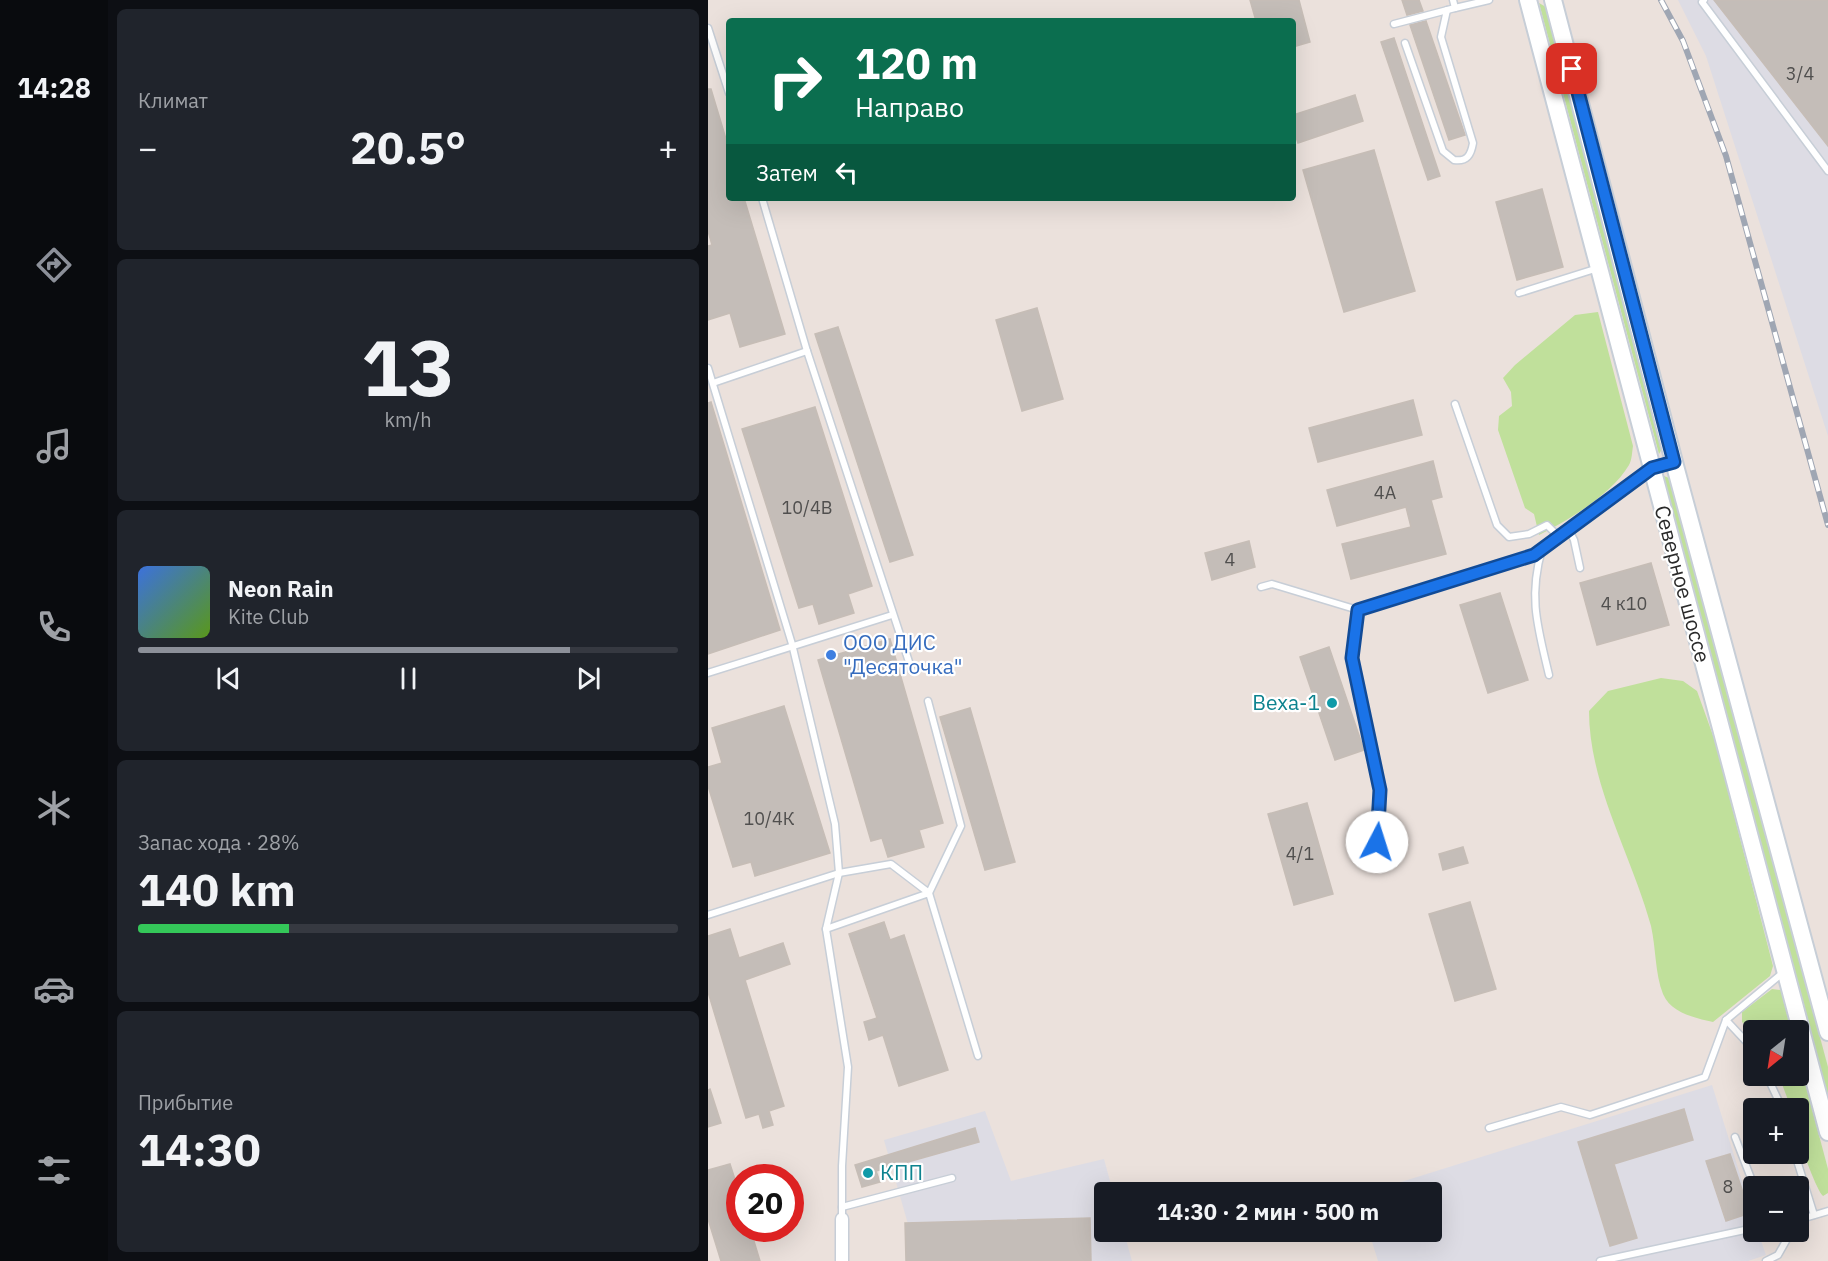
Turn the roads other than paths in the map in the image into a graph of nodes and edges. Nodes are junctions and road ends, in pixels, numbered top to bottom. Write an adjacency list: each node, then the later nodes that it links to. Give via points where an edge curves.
1 (1453, 0): 6 (lane)
2 (1489, 0): 6 (lane)
3 (1528, 0): 14 (main road, Северное шоссе)
4 (1553, 0): 20 (main road, Северное шоссе)
5 (1704, 0): 12 (lane)
6 (1455, 8): 7 (lane)
7 (1447, 10): 8 (lane); 10 (lane, via 1441,37 1473,143 1466,159 1454,160 1443,151)
8 (1394, 24)
9 (708, 28): 11 (lane)
10 (1405, 42)
11 (726, 84)
12 (1828, 171)
13 (763, 201): 16 (lane)
14 (1599, 268): 15 (lane); 21 (main road, Северное шоссе)
15 (1519, 293)
16 (807, 351): 18 (lane); 28 (lane)
17 (708, 368): 18 (lane)
18 (712, 383): 29 (lane)
19 (1455, 404): 23 (lane, via 1497,525 1509,537 1529,534 1547,525)
20 (1674, 462): 21 (main road); 41 (main road, Северное шоссе)
21 (1652, 468): 22 (lane); 39 (main road, Северное шоссе)
22 (1568, 528): 23 (lane); 25 (lane)
23 (1558, 536): 24 (lane)
24 (1542, 548): 27 (lane, via 1534,555); 32 (lane, via 1536,570 1534,609)
25 (1580, 568)
26 (1261, 587): 27 (lane, via 1272,584)
27 (1358, 610): 34 (lane, via 1352,658 1380,790)
28 (892, 615): 29 (lane); 30 (lane)
29 (792, 644): 31 (lane); 35 (lane, via 836,824)
30 (912, 671)
31 (708, 673)
32 (1549, 675)
33 (928, 701): 36 (lane, via 961,826)
34 (1377, 842)
35 (839, 873): 36 (lane, via 891,864); 37 (lane); 38 (lane)
36 (929, 893): 38 (lane); 43 (lane)
37 (708, 915)
38 (826, 929): 51 (lane, via 848,1067)
39 (1785, 971): 40 (lane); 45 (main road, Северное шоссе)
40 (1726, 1020): 42 (lane); 44 (lane, via 1705,1077 1590,1115 1561,1107)
41 (1828, 1032)
42 (1743, 1038)
43 (978, 1056)
44 (1489, 1128)
45 (1828, 1132)
46 (1735, 1137): 48 (lane)
47 (1798, 1164): 52 (lane)
48 (1750, 1176)
49 (951, 1178): 51 (lane)
50 (1828, 1211): 52 (lane)
51 (842, 1213): 56 (street)
52 (1814, 1215): 53 (lane)
53 (1809, 1217)
54 (1743, 1230): 57 (lane)
55 (1785, 1242): 58 (lane, via 1778,1255)
56 (842, 1261)
57 (1600, 1261)
58 (1766, 1261)

